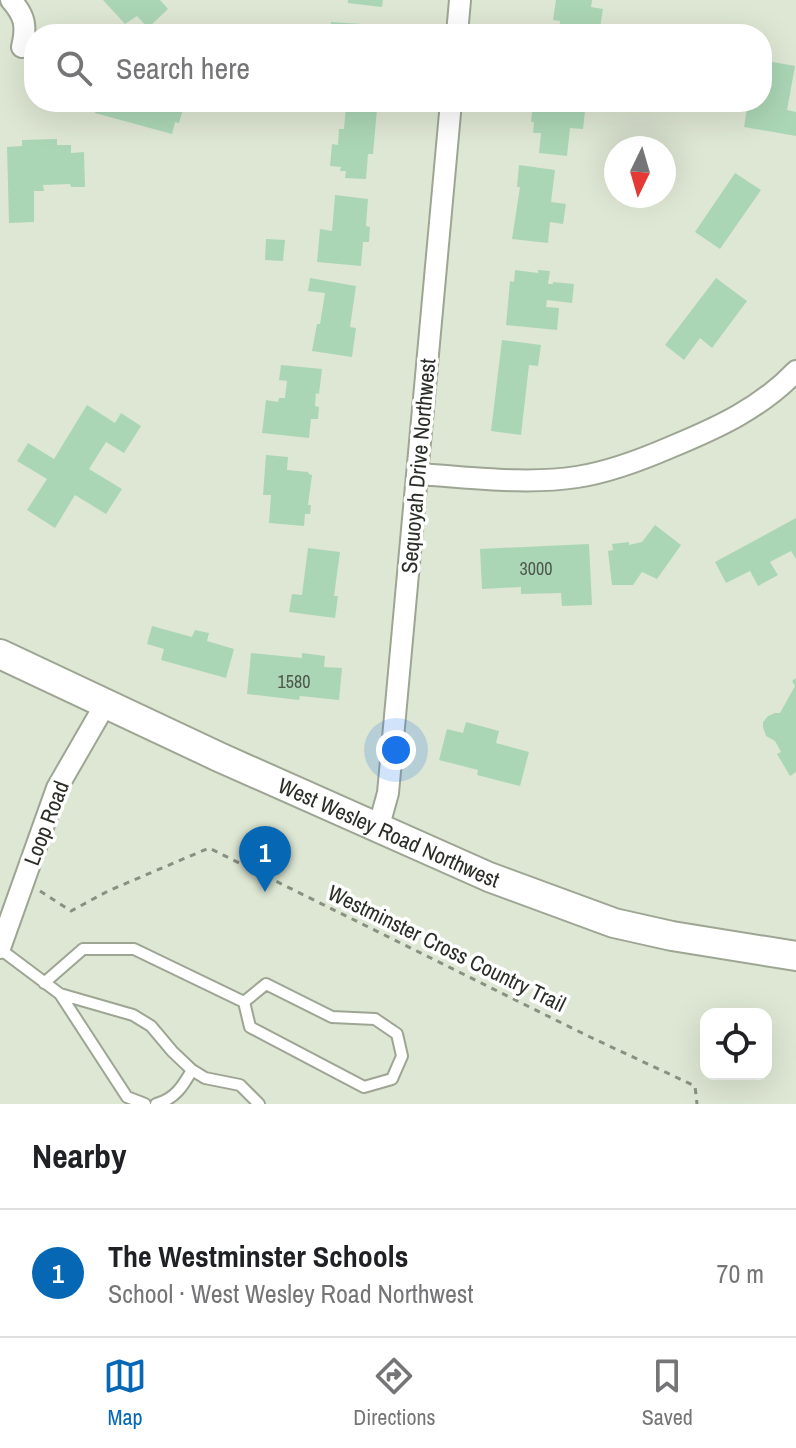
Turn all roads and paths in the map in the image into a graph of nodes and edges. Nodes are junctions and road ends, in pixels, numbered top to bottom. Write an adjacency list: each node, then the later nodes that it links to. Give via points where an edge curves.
1 (11, 0): 4 (street)
2 (460, 0): 3 (street)
3 (458, 24)
4 (24, 26)
5 (24, 37): 6 (street)
6 (22, 47)
7 (450, 112): 9 (street, Sequoyah Drive Northwest)
8 (796, 371): 9 (street, via 769,396 719,428 635,463 577,477 523,480)
9 (417, 474): 12 (street, Sequoyah Drive Northwest, via 388,793)
10 (0, 654): 11 (street, West Wesley Road Northwest)
11 (106, 703): 12 (street, West Wesley Road Northwest); 13 (street, Loop Road, via 57,788)
12 (378, 829): 15 (street, West Wesley Road Northwest, via 614,923)
13 (24, 880): 14 (street, Loop Road); 23 (path, Westminster Cross Country Trail, via 71,911 209,848 695,1086)
14 (0, 949): 16 (lane)
15 (796, 956)
16 (44, 983): 17 (lane); 18 (lane, via 83,949 134,949)
17 (60, 994): 19 (lane, via 133,1015 151,1026); 20 (lane, via 127,1097)
18 (244, 1002): 18 (lane, via 250,1027 364,1087 392,1079 402,1056 397,1034 375,1019 332,1017 266,984)
19 (192, 1070): 21 (lane, via 168,1101); 22 (lane, via 240,1085)
20 (145, 1104)
21 (156, 1104)
22 (259, 1104)
23 (697, 1104)

